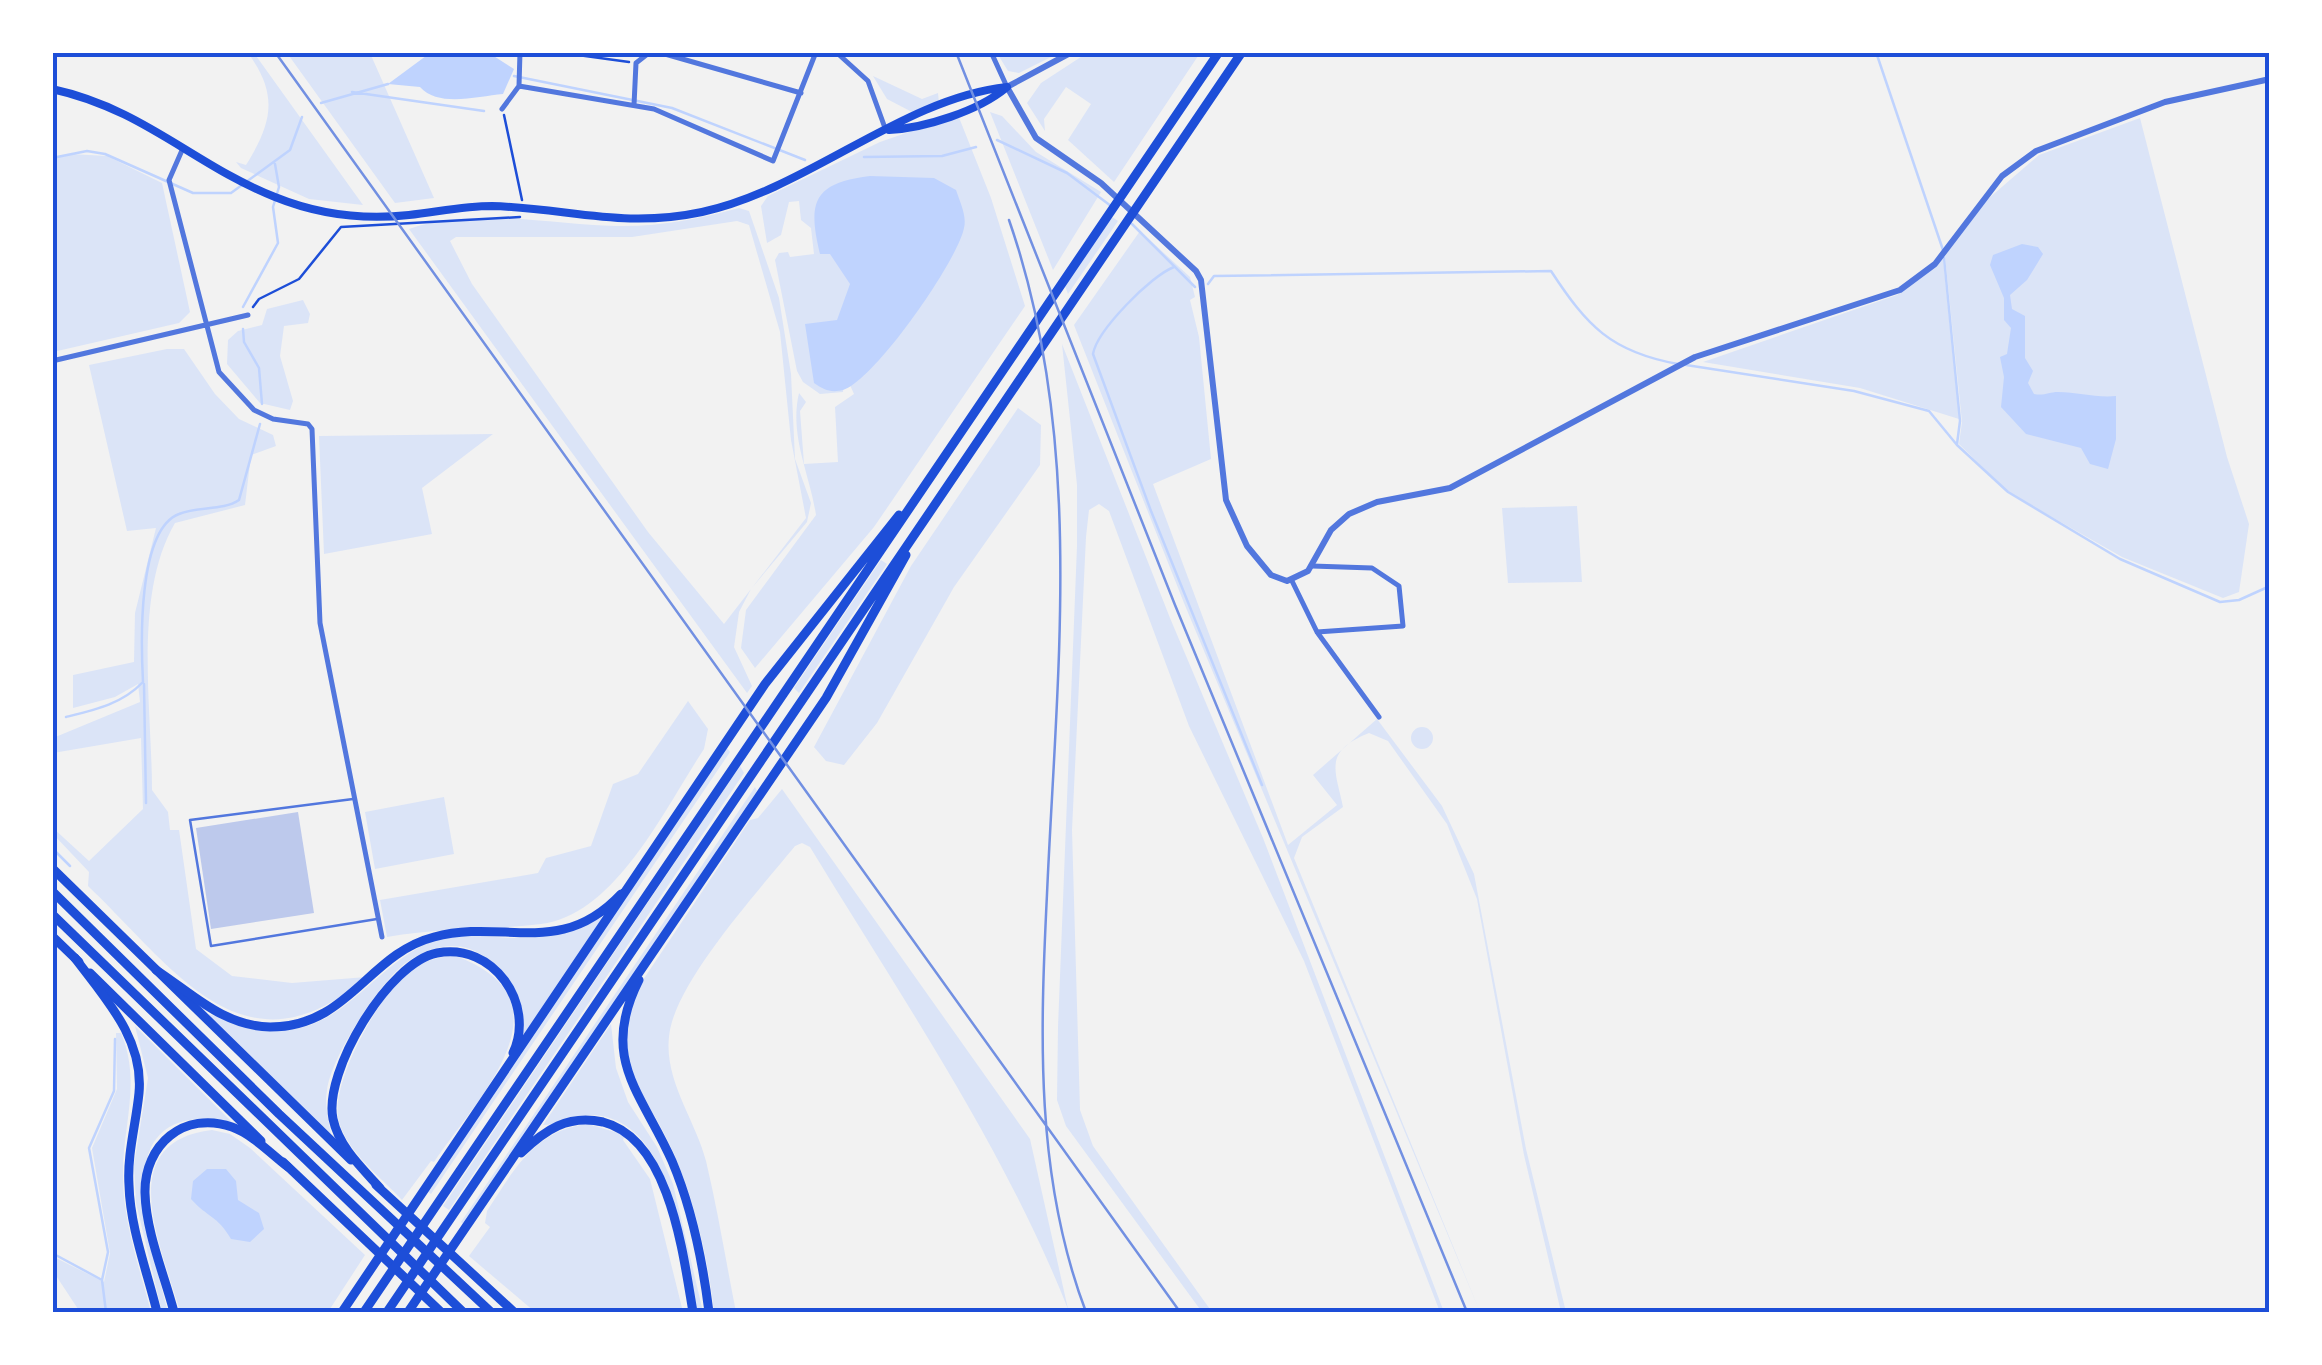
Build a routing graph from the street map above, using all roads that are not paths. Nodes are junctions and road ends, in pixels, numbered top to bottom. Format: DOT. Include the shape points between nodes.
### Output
graph roads {
  1 [pos="520,52"];
  2 [pos="650,52"];
  3 [pos="658,52"];
  4 [pos="816,52"];
  5 [pos="836,52"];
  6 [pos="991,52"];
  7 [pos="1072,52"];
  8 [pos="1218,52"];
  9 [pos="1242,52"];
  10 [pos="2270,79"];
  11 [pos="520,80"];
  12 [pos="1008,87"];
  13 [pos="52,89"];
  14 [pos="801,93"];
  15 [pos="634,103"];
  16 [pos="502,109"];
  17 [pos="888,130"];
  18 [pos="184,145"];
  19 [pos="248,315"];
  20 [pos="205,326"];
  21 [pos="52,361"];
  22 [pos="936,471"];
  23 [pos="918,530"];
  24 [pos="1312,566"];
  25 [pos="1292,581"];
  26 [pos="1317,632"];
  27 [pos="1379,717"];
  28 [pos="355,798"];
  29 [pos="52,868"];
  30 [pos="640,874"];
  31 [pos="52,891"];
  32 [pos="52,914"];
  33 [pos="379,919"];
  34 [pos="52,936"];
  35 [pos="382,937"];
  36 [pos="656,947"];
  37 [pos="74,958"];
  38 [pos="156,970"];
  39 [pos="502,1078"];
  40 [pos="508,1165"];
  41 [pos="288,1167"];
  42 [pos="380,1188"];
  43 [pos="388,1311"];
  44 [pos="157,1312"];
  45 [pos="174,1312"];
  46 [pos="342,1312"];
  47 [pos="364,1312"];
  48 [pos="408,1312"];
  49 [pos="442,1312"];
  50 [pos="463,1312"];
  51 [pos="491,1312"];
  52 [pos="514,1312"];
  53 [pos="693,1312"];
  54 [pos="710,1312"];
  1 -- 11 [label="street"];
  2 -- 15 [label="street" via="636,63"];
  3 -- 14 [label="street"];
  4 -- 14 [label="street"];
  5 -- 17 [label="street" via="868,81"];
  6 -- 12 [label="street"];
  7 -- 12 [label="street"];
  8 -- 22 [label="highway"];
  9 -- 23 [label="highway"];
  10 -- 24 [label="street" via="2166,102 2036,151 2002,176 1935,264 1886,296 1690,360 1450,488 1349,514 1331,530"];
  11 -- 15 [label="street"];
  11 -- 16 [label="street"];
  12 -- 17 [label="main road" via="959,111"];
  12 -- 25 [label="street" via="1036,138 1138,215 1202,280 1226,500 1259,562"];
  13 -- 18 [label="main road" via="132,115"];
  14 -- 15 [label="street" via="773,161"];
  17 -- 18 [label="main road" via="775,188 707,211 612,220 472,207 370,216 322,211 235,178"];
  18 -- 20 [label="street" via="170,170"];
  19 -- 20 [label="street"];
  20 -- 21 [label="street"];
  20 -- 28 [label="street" via="219,372 244,403 312,429 320,623"];
  22 -- 30 [label="highway" via="765,684"];
  22 -- 47 [label="highway"];
  23 -- 36 [label="highway" via="859,644"];
  23 -- 43 [label="highway"];
  24 -- 25 [label="street"];
  24 -- 26 [label="street" via="1372,568 1399,586 1403,626"];
  25 -- 26 [label="street"];
  26 -- 27 [label="street"];
  28 -- 33 [label="street"];
  28 -- 33 [label="lane" via="190,820 210,946"];
  29 -- 38 [label="highway"];
  30 -- 38 [label="highway" via="599,914 556,932 465,932 422,941 342,1004 287,1026 225,1017"];
  30 -- 39 [label="highway"];
  31 -- 51 [label="highway"];
  32 -- 50 [label="highway"];
  33 -- 35 [label="street"];
  34 -- 37 [label="highway"];
  36 -- 40 [label="highway"];
  36 -- 54 [label="highway" via="626,1011 623,1052 634,1093 673,1163"];
  37 -- 41 [label="highway"];
  37 -- 44 [label="highway" via="116,1012 134,1052 140,1088 129,1196"];
  38 -- 42 [label="highway"];
  39 -- 42 [label="highway" via="517,1044 519,1017 511,988 490,965 437,953 398,974 344,1059 332,1095 341,1140"];
  39 -- 46 [label="highway"];
  40 -- 48 [label="highway"];
  40 -- 53 [label="highway" via="540,1135 566,1122 604,1122 636,1139 664,1186"];
  41 -- 45 [label="highway" via="242,1132 216,1124 181,1128 162,1142 150,1160 145,1194"];
  41 -- 49 [label="highway"];
  42 -- 52 [label="highway"];
}
